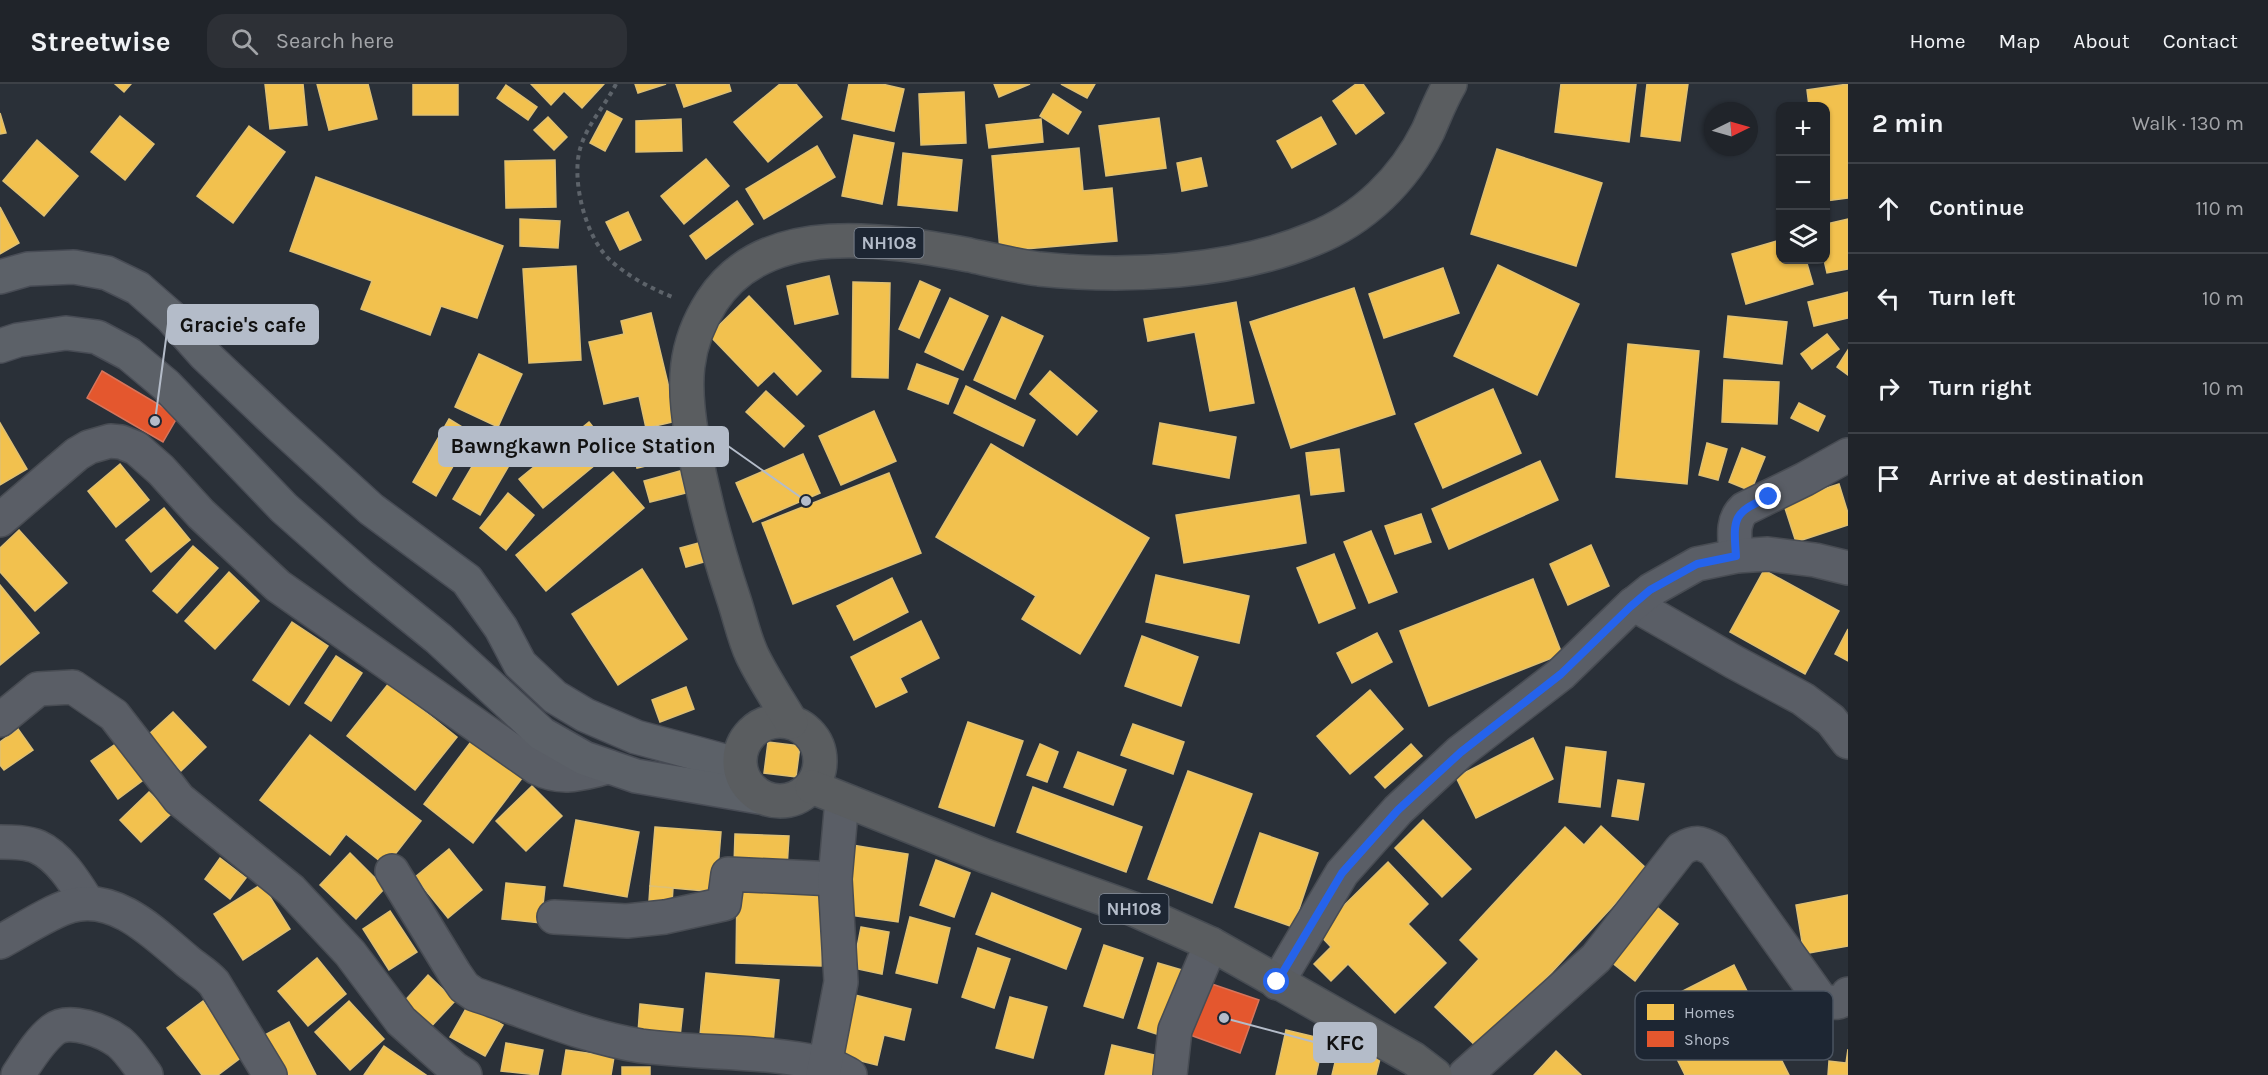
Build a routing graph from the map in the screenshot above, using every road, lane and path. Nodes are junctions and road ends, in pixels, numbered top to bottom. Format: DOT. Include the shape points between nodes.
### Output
graph roads {
  1 [pos="616,84"];
  2 [pos="1450,84"];
  3 [pos="0,277"];
  4 [pos="706,311"];
  5 [pos="0,346"];
  6 [pos="1848,455"];
  7 [pos="0,520"];
  8 [pos="1736,556"];
  9 [pos="1848,567"];
  10 [pos="1633,604"];
  11 [pos="0,720"];
  12 [pos="791,722"];
  13 [pos="1848,742"];
  14 [pos="739,765"];
  15 [pos="609,766"];
  16 [pos="812,787"];
  17 [pos="759,797"];
  18 [pos="842,800"];
  19 [pos="0,842"];
  20 [pos="392,871"];
  21 [pos="835,879"];
  22 [pos="88,903"];
  23 [pos="554,917"];
  24 [pos="0,942"];
  25 [pos="1211,944"];
  26 [pos="1277,982"];
  27 [pos="1815,991"];
  28 [pos="1848,994"];
  29 [pos="1833,1004"];
  30 [pos="1419,1070"];
  31 [pos="833,1071"];
  32 [pos="18,1075"];
  33 [pos="146,1075"];
  34 [pos="270,1075"];
  35 [pos="465,1075"];
  36 [pos="1170,1075"];
  37 [pos="1465,1075"];
  1 -- 4 [label="path" via="586,134 577,165 579,197 596,241 627,274"];
  2 -- 4 [label="highway, NH108" via="1410,161 1371,205 1313,240 1252,259 1193,268 1121,272 1038,269 885,243 805,243 745,267 721,287"];
  3 -- 14 [label="main road" via="28,269 74,267 107,273 138,288 354,494 467,580 501,628 520,664 555,697 636,737"];
  4 -- 12 [label="highway, NH108" via="688,351 687,410 697,465 711,530 751,654"];
  5 -- 15 [label="main road" via="66,333 97,337 129,354 166,385 284,508 439,639 542,734 584,758"];
  6 -- 8 [label="street" via="1739,513 1735,524"];
  7 -- 15 [label="street" via="77,454 99,443 122,442 136,448 161,470 201,514 278,586 537,768 563,777"];
  8 -- 9 [label="street" via="1768,554"];
  8 -- 10 [label="street" via="1697,564 1672,576"];
  10 -- 13 [label="street" via="1803,699 1831,720"];
  10 -- 26 [label="street" via="1561,674 1461,752 1398,810 1342,873"];
  11 -- 35 [label="street" via="38,689 73,687 114,715 179,799 291,890 350,953 401,1021"];
  12 -- 14 [label="highway" via="772,721 754,730 742,745"];
  12 -- 16 [label="highway, NH108" via="808,732 819,749 820,768"];
  14 -- 17 [label="highway" via="745,783"];
  15 -- 17 [label="main road" via="636,776"];
  16 -- 17 [label="highway" via="797,799 778,803"];
  16 -- 18 [label="highway, NH108"];
  18 -- 21 [label="street"];
  18 -- 25 [label="highway, NH108" via="1133,909"];
  19 -- 22 [label="street" via="38,847 67,870"];
  20 -- 31 [label="street" via="464,987 474,994 576,1029 639,1045 742,1053"];
  21 -- 23 [label="street" via="728,874 724,904 627,921"];
  21 -- 31 [label="street" via="841,982"];
  22 -- 24 [label="street" via="69,906"];
  22 -- 34 [label="street" via="108,905 127,916 160,936 204,972"];
  25 -- 26 [label="highway, NH108"];
  25 -- 36 [label="street" via="1175,1030"];
  26 -- 30 [label="highway, NH108"];
  27 -- 37 [label="street" via="1714,850 1702,843 1692,843 1681,849 1596,957"];
  28 -- 29 [label="street"];
  32 -- 33 [label="street" via="54,1029 67,1025 100,1032 119,1043"];
}
